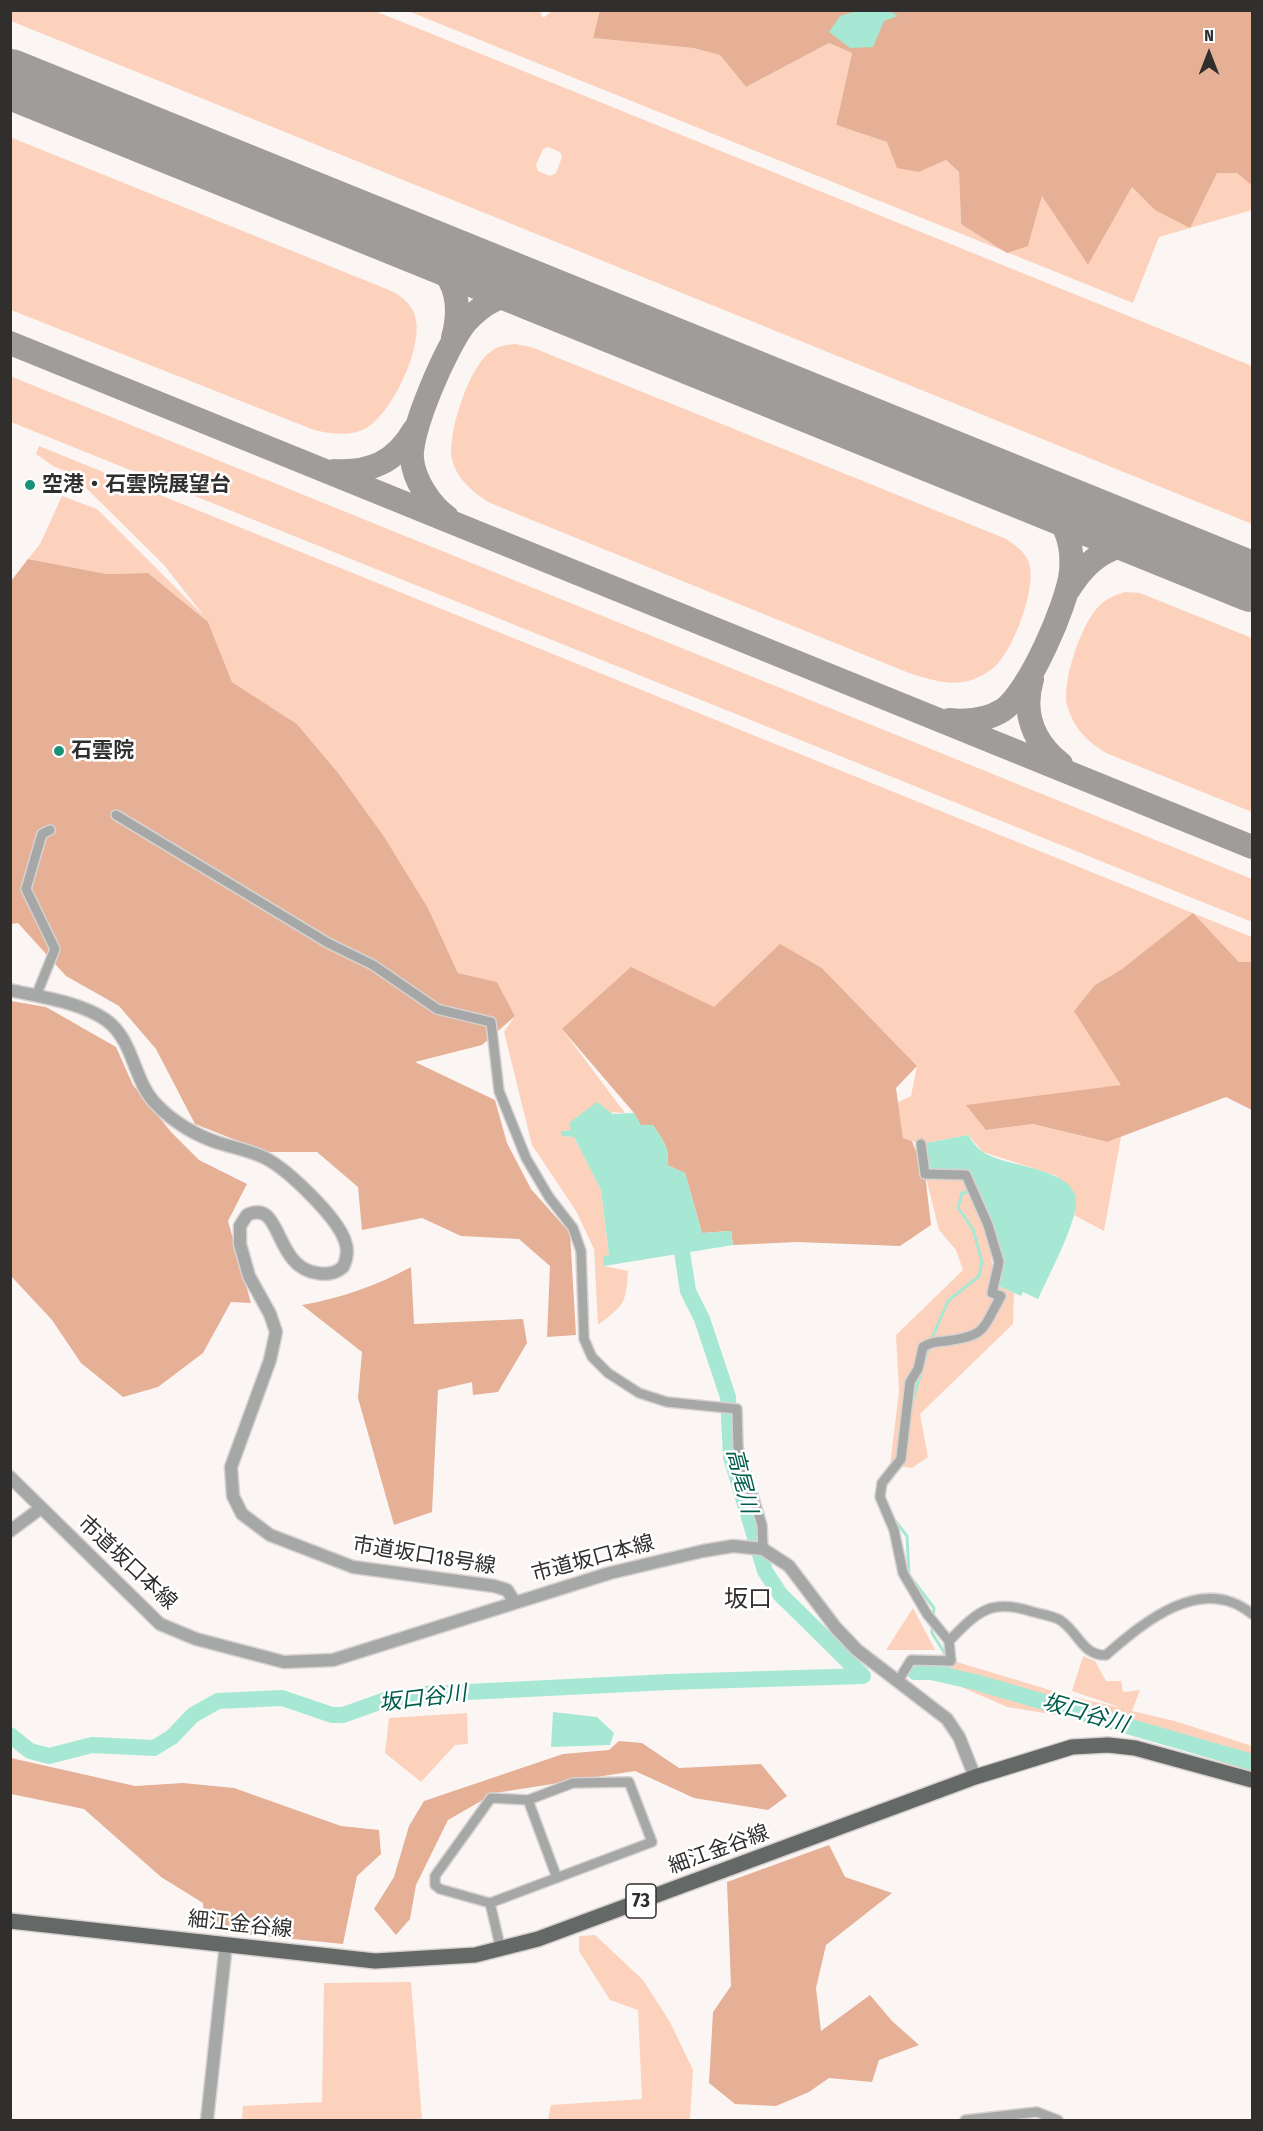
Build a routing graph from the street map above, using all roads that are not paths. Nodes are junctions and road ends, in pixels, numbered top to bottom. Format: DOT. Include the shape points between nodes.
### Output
graph roads {
  1 [pos="116,814"];
  2 [pos="50,830"];
  3 [pos="10,990"];
  4 [pos="36,996"];
  5 [pos="921,1144"];
  6 [pos="10,1477"];
  7 [pos="41,1508"];
  8 [pos="10,1530"];
  9 [pos="763,1549"];
  10 [pos="514,1601"];
  11 [pos="1252,1614"];
  12 [pos="949,1641"];
  13 [pos="898,1681"];
  14 [pos="975,1777"];
  15 [pos="1252,1780"];
  16 [pos="528,1800"];
  17 [pos="557,1878"];
  18 [pos="490,1903"];
  19 [pos="10,1921"];
  20 [pos="226,1944"];
  21 [pos="501,1950"];
  22 [pos="207,2121"];
  23 [pos="965,2121"];
  24 [pos="1058,2121"];
  1 -- 9 [label="street" via="328,943 373,966 437,1009 491,1022 498,1091 526,1158 573,1228 581,1251 584,1340 592,1357 639,1394 668,1402 737,1409 738,1447 762,1524"];
  2 -- 4 [label="street" via="42,834 26,889 55,949"];
  3 -- 4 [label="street, 市道坂口18号線"];
  4 -- 10 [label="street, 市道坂口18号線" via="86,1010 107,1021 126,1044 143,1086 157,1105 190,1130 256,1154 279,1167 329,1216 345,1241 343,1267 331,1274 310,1272 289,1257 276,1227 265,1214 247,1215 240,1226 240,1245 249,1276 276,1332 270,1360 231,1467 233,1496 242,1514 270,1535 352,1568 494,1586 507,1590"];
  5 -- 12 [label="street" via="925,1173 966,1175 999,1262 992,1293 1000,1296 983,1328 973,1338 923,1347 908,1390 901,1459 882,1484 880,1497 894,1530 903,1573"];
  6 -- 7 [label="street, 市道坂口本線"];
  7 -- 8 [label="street"];
  7 -- 10 [label="street, 市道坂口本線" via="160,1624 196,1640 284,1662 333,1660"];
  9 -- 10 [label="street, 市道坂口本線" via="733,1546 610,1572"];
  9 -- 13 [label="street, 市道坂口本線" via="789,1566 857,1650"];
  11 -- 12 [label="street" via="1223,1600 1179,1602 1106,1655 1097,1655 1060,1620 1005,1605 980,1611"];
  12 -- 13 [label="street" via="951,1661 911,1660"];
  13 -- 14 [label="street, 市道坂口本線" via="947,1719"];
  14 -- 15 [label="main road, 細江金谷線 / 73" via="1072,1747 1107,1745 1135,1748"];
  14 -- 21 [label="main road, 細江金谷線 / 73"];
  16 -- 17 [label="street"];
  16 -- 17 [label="street" via="573,1783 629,1782 652,1842"];
  16 -- 18 [label="street" via="491,1798 435,1876 435,1885 440,1889"];
  17 -- 18 [label="street"];
  18 -- 21 [label="street"];
  19 -- 20 [label="main road, 細江金谷線 / 73"];
  20 -- 21 [label="main road, 細江金谷線 / 73" via="375,1961"];
  20 -- 22 [label="street"];
  23 -- 24 [label="street" via="1037,2112"];
}
